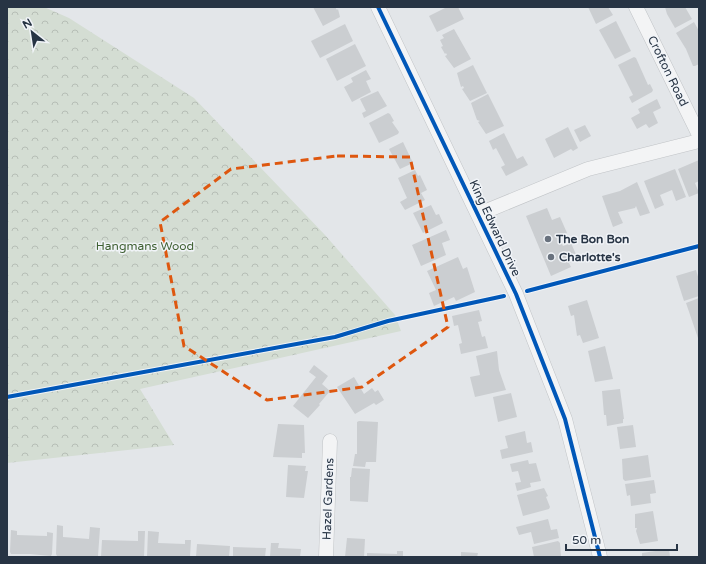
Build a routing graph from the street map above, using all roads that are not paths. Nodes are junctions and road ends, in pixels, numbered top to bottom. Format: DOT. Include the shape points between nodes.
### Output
graph roads {
  1 [pos="378,7"];
  2 [pos="636,7"];
  3 [pos="699,135"];
  4 [pos="699,141"];
  5 [pos="478,214"];
  6 [pos="330,441"];
  7 [pos="326,557"];
  8 [pos="600,557"];
  1 -- 5 [label="street, King Edward Drive"];
  2 -- 3 [label="street, Crofton Road"];
  4 -- 5 [label="street" via="588,169"];
  5 -- 8 [label="street, King Edward Drive" via="516,294 565,420"];
  6 -- 7 [label="street, Hazel Gardens"];
}
